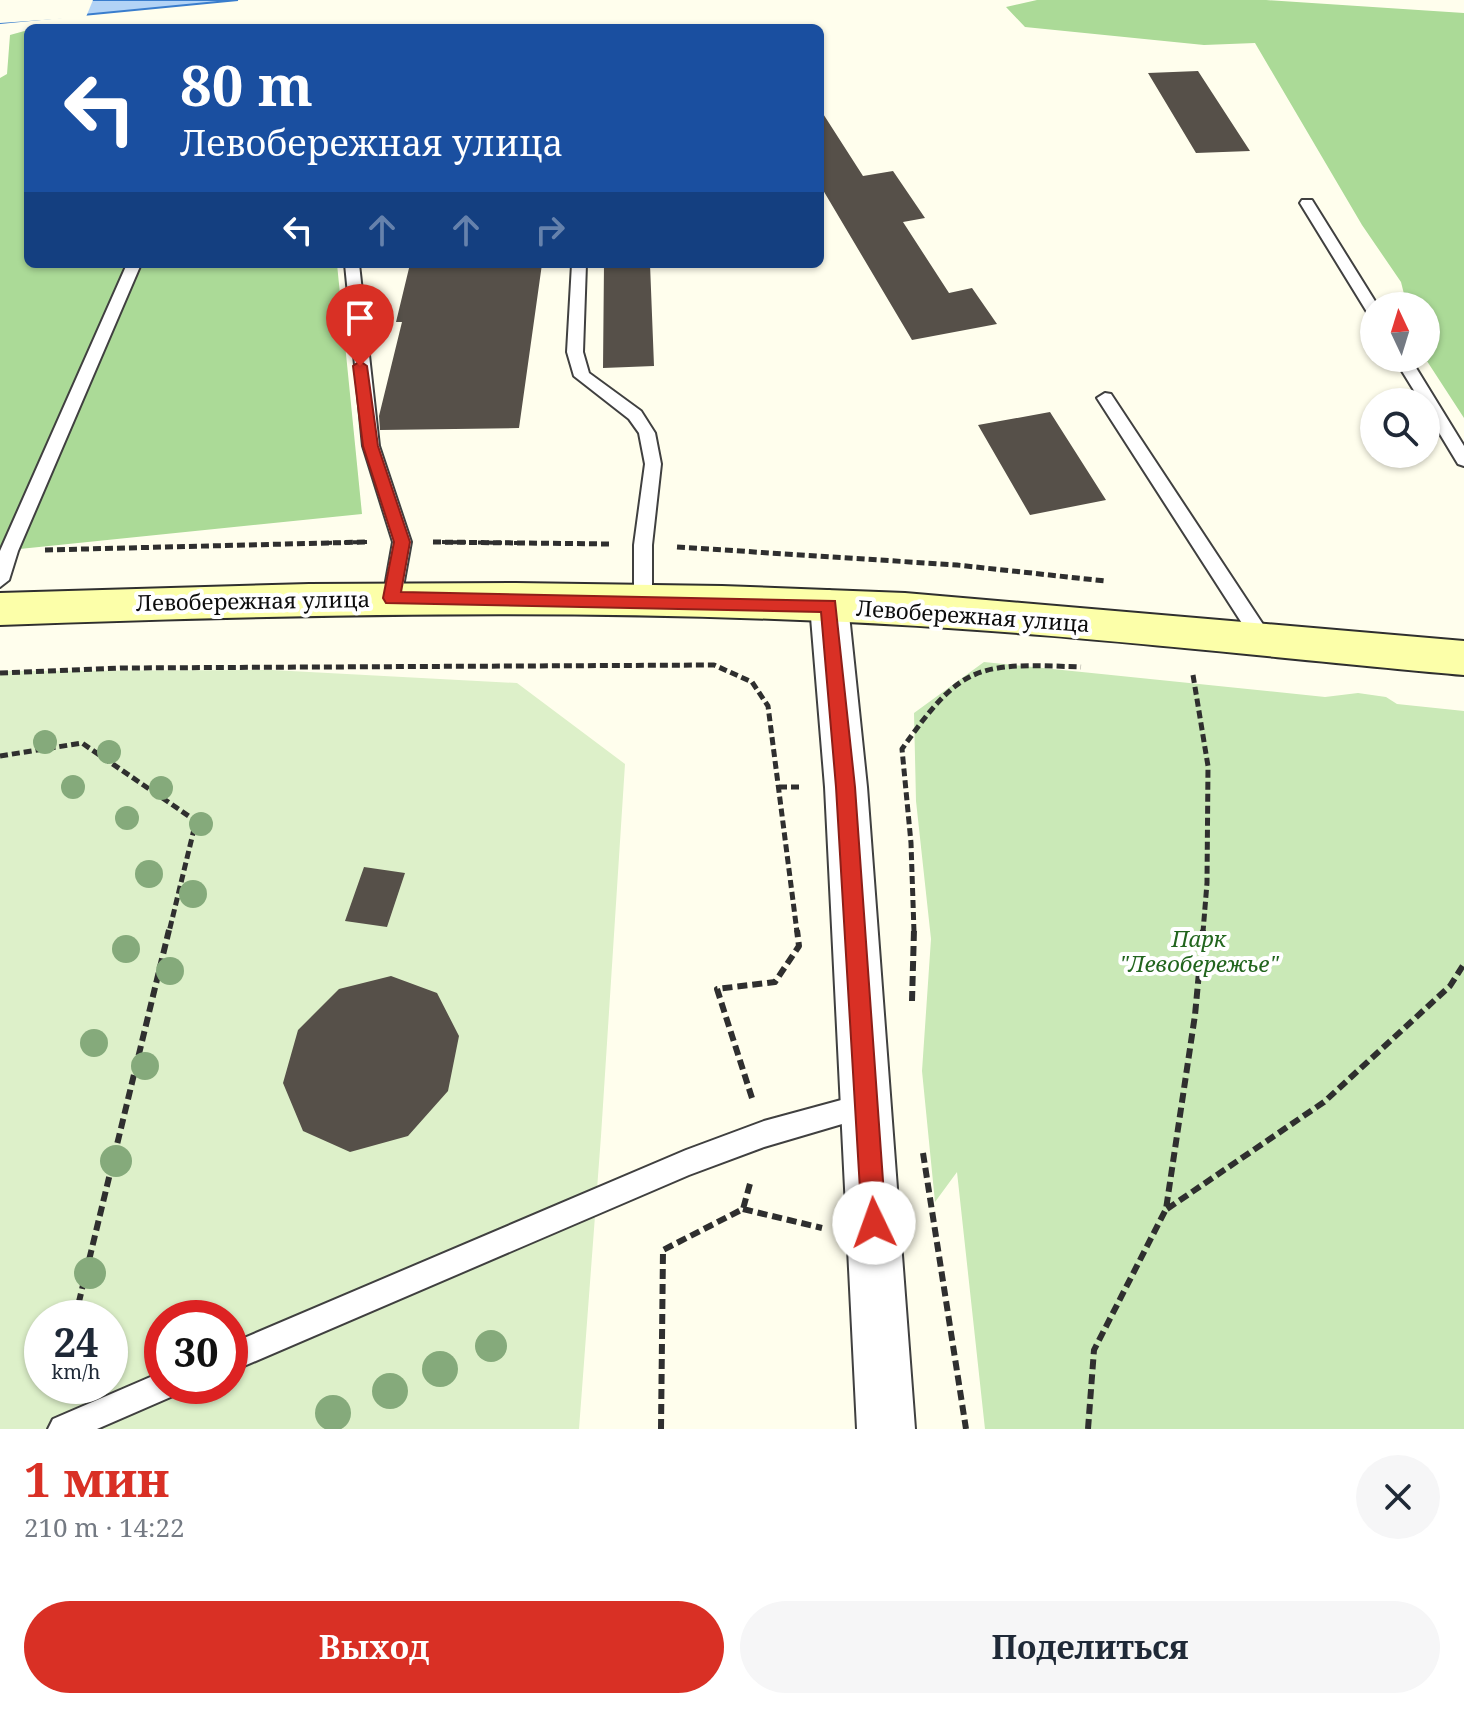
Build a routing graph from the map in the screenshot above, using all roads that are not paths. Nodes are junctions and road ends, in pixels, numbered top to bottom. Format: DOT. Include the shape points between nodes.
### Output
graph roads {
  1 [pos="1307,203"];
  2 [pos="132,268"];
  3 [pos="352,268"];
  4 [pos="579,268"];
  5 [pos="1362,292"];
  6 [pos="1411,372"];
  7 [pos="1105,398"];
  8 [pos="1464,460"];
  9 [pos="0,580"];
  10 [pos="392,598"];
  11 [pos="643,600"];
  12 [pos="829,605"];
  13 [pos="0,609"];
  14 [pos="1263,640"];
  15 [pos="1464,658"];
  16 [pos="867,1105"];
  17 [pos="248,1350"];
  18 [pos="144,1394"];
  19 [pos="63,1429"];
  20 [pos="886,1429"];
  1 -- 5 [label="lane"];
  2 -- 9 [label="lane"];
  3 -- 10 [label="lane" via="371,446 402,542"];
  4 -- 11 [label="lane" via="575,352 582,376 635,415 647,433 653,464 643,545"];
  6 -- 8 [label="lane"];
  7 -- 14 [label="lane"];
  10 -- 11 [label="main road, Левобережная улица"];
  10 -- 13 [label="main road, Левобережная улица"];
  11 -- 12 [label="main road, Левобережная улица"];
  12 -- 14 [label="main road, Левобережная улица"];
  12 -- 16 [label="street"];
  14 -- 15 [label="main road, Левобережная улица"];
  16 -- 17 [label="lane" via="686,1163"];
  16 -- 20 [label="street"];
  18 -- 19 [label="lane"];
}
